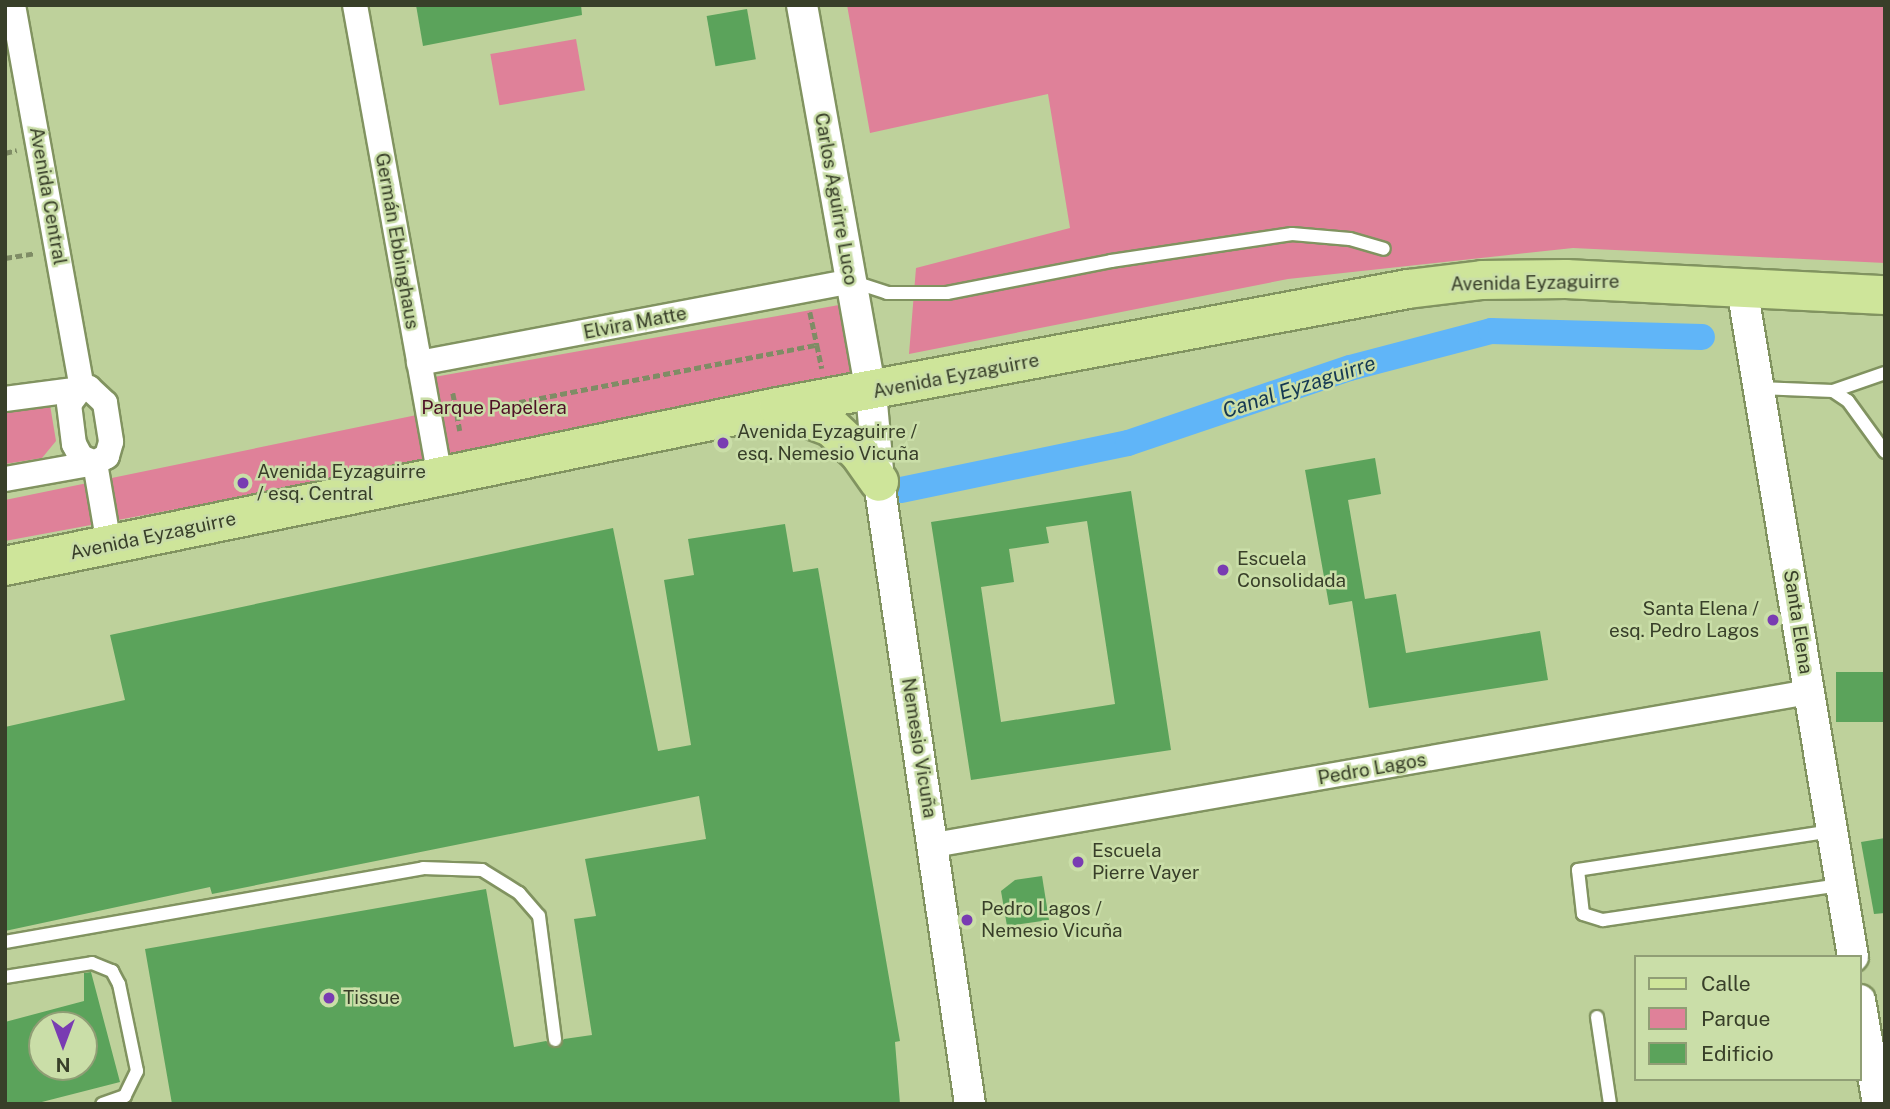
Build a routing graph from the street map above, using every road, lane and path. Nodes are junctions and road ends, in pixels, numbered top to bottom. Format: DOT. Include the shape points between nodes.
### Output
graph roads {
  1 [pos="13,5"];
  2 [pos="355,5"];
  3 [pos="802,5"];
  4 [pos="1384,249"];
  5 [pos="37,253"];
  6 [pos="5,258"];
  7 [pos="851,281"];
  8 [pos="1742,288"];
  9 [pos="1885,295"];
  10 [pos="419,363"];
  11 [pos="1885,373"];
  12 [pos="82,387"];
  13 [pos="1759,388"];
  14 [pos="452,390"];
  15 [pos="1833,391"];
  16 [pos="871,392"];
  17 [pos="5,399"];
  18 [pos="828,399"];
  19 [pos="778,407"];
  20 [pos="457,414"];
  21 [pos="460,431"];
  22 [pos="1885,452"];
  23 [pos="95,463"];
  24 [pos="440,477"];
  25 [pos="5,479"];
  26 [pos="879,482"];
  27 [pos="109,545"];
  28 [pos="16,561"];
  29 [pos="1809,692"];
  30 [pos="1832,831"];
  31 [pos="934,845"];
  32 [pos="1841,885"];
  33 [pos="5,942"];
  34 [pos="1853,955"];
  35 [pos="5,977"];
  36 [pos="1862,1007"];
  37 [pos="1597,1017"];
  38 [pos="555,1040"];
  39 [pos="1878,1060"];
  40 [pos="102,1104"];
  41 [pos="970,1104"];
  42 [pos="1610,1104"];
  43 [pos="1878,1104"];
  1 -- 12 [label="street, Avenida Central"];
  2 -- 10 [label="street, Germán Ebbinghaus"];
  3 -- 7 [label="street, Carlos Aguirre Luco"];
  4 -- 7 [label="lane" via="1350,239 1292,234 1111,261 947,293 887,293"];
  5 -- 6 [label="path"];
  7 -- 10 [label="street, Elvira Matte"];
  7 -- 16 [label="street, Carlos Aguirre Luco"];
  8 -- 9 [label="main road, Avenida Eyzaguirre"];
  8 -- 13 [label="street, Santa Elena"];
  8 -- 16 [label="main road, Avenida Eyzaguirre" via="1566,279 1445,284"];
  10 -- 24 [label="street, Germán Ebbinghaus"];
  11 -- 15 [label="lane"];
  12 -- 17 [label="street"];
  12 -- 23 [label="street" via="69,404 74,444 81,457"];
  12 -- 23 [label="street" via="101,396 111,435 107,456"];
  13 -- 15 [label="lane"];
  13 -- 29 [label="street, Santa Elena"];
  14 -- 20 [label="path"];
  15 -- 22 [label="lane" via="1848,401"];
  16 -- 18 [label="main road, Avenida Eyzaguirre"];
  16 -- 26 [label="street, Nemesio Vicuña"];
  18 -- 19 [label="main road, Avenida Eyzaguirre"];
  18 -- 20 [label="path" via="817,345"];
  19 -- 24 [label="main road, Avenida Eyzaguirre"];
  19 -- 26 [label="main road" via="831,427"];
  20 -- 21 [label="path"];
  23 -- 25 [label="street"];
  23 -- 27 [label="street"];
  24 -- 27 [label="main road, Avenida Eyzaguirre"];
  26 -- 31 [label="street, Nemesio Vicuña"];
  27 -- 28 [label="main road, Avenida Eyzaguirre"];
  29 -- 30 [label="street, Santa Elena"];
  29 -- 31 [label="street, Pedro Lagos"];
  30 -- 32 [label="street, Santa Elena"];
  30 -- 32 [label="lane" via="1578,870 1579,890 1583,914 1603,920"];
  31 -- 41 [label="street, Nemesio Vicuña"];
  32 -- 34 [label="street, Santa Elena"];
  33 -- 38 [label="lane" via="423,868 482,870 519,893 539,916"];
  35 -- 40 [label="lane" via="92,963 112,971 119,984 137,1071 125,1096"];
  36 -- 39 [label="street"];
  37 -- 42 [label="lane"];
  39 -- 43 [label="street"];
}
